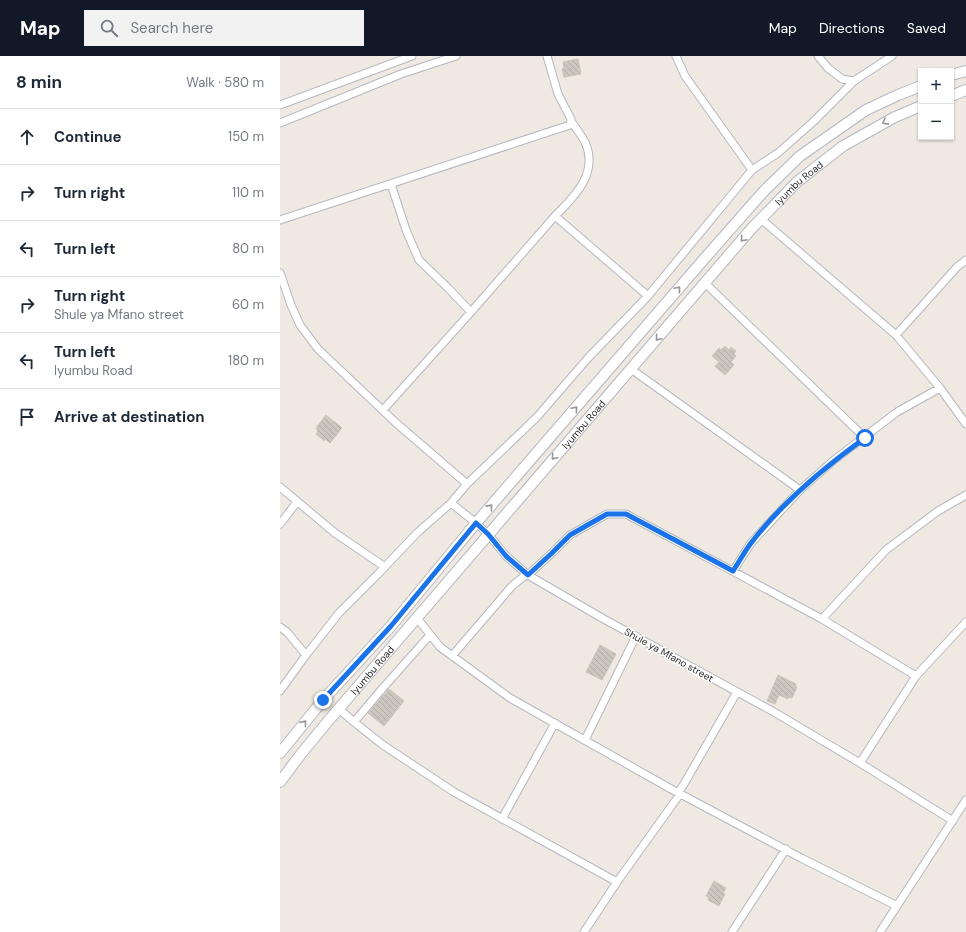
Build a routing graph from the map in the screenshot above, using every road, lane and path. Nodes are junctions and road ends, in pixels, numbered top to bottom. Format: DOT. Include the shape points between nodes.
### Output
graph roads {
  1 [pos="412,56"];
  2 [pos="456,56"];
  3 [pos="547,56"];
  4 [pos="676,56"];
  5 [pos="818,56"];
  6 [pos="892,56"];
  7 [pos="966,71"];
  8 [pos="954,74"];
  9 [pos="854,81"];
  10 [pos="918,87"];
  11 [pos="966,90"];
  12 [pos="954,95"];
  13 [pos="280,105"];
  14 [pos="918,107"];
  15 [pos="571,121"];
  16 [pos="280,123"];
  17 [pos="752,170"];
  18 [pos="392,184"];
  19 [pos="555,216"];
  20 [pos="761,219"];
  21 [pos="280,220"];
  22 [pos="966,260"];
  23 [pos="280,273"];
  24 [pos="705,283"];
  25 [pos="648,296"];
  26 [pos="471,312"];
  27 [pos="896,335"];
  28 [pos="631,369"];
  29 [pos="940,388"];
  30 [pos="383,410"];
  31 [pos="966,424"];
  32 [pos="865,438"];
  33 [pos="467,484"];
  34 [pos="280,487"];
  35 [pos="800,490"];
  36 [pos="966,495"];
  37 [pos="297,502"];
  38 [pos="451,503"];
  39 [pos="476,523"];
  40 [pos="280,524"];
  41 [pos="488,534"];
  42 [pos="385,567"];
  43 [pos="733,571"];
  44 [pos="528,575"];
  45 [pos="416,618"];
  46 [pos="822,619"];
  47 [pos="966,622"];
  48 [pos="280,627"];
  49 [pos="430,635"];
  50 [pos="636,636"];
  51 [pos="306,655"];
  52 [pos="452,656"];
  53 [pos="916,676"];
  54 [pos="280,691"];
  55 [pos="737,692"];
  56 [pos="339,709"];
  57 [pos="354,722"];
  58 [pos="555,723"];
  59 [pos="585,740"];
  60 [pos="280,753"];
  61 [pos="860,762"];
  62 [pos="280,782"];
  63 [pos="679,793"];
  64 [pos="966,800"];
  65 [pos="502,818"];
  66 [pos="953,821"];
  67 [pos="786,849"];
  68 [pos="617,882"];
  69 [pos="897,906"];
  70 [pos="584,932"];
  71 [pos="732,932"];
  72 [pos="880,932"];
  1 -- 13 [label="street"];
  2 -- 16 [label="street" via="402,74"];
  3 -- 15 [label="street" via="558,94"];
  4 -- 17 [label="street" via="684,76"];
  5 -- 9 [label="street" via="842,79"];
  6 -- 9 [label="street"];
  7 -- 8 [label="main road"];
  9 -- 17 [label="street" via="778,153"];
  39 -- 10 [label="main road, Iyumbu Road, one-way" via="764,191 800,156 866,110"];
  11 -- 12 [label="main road"];
  14 -- 20 [label="main road, Iyumbu Road, one-way" via="843,146 797,182"];
  15 -- 18 [label="street" via="569,125"];
  15 -- 19 [label="street" via="584,141 590,160 576,195"];
  17 -- 25 [label="street"];
  18 -- 21 [label="street"];
  18 -- 26 [label="street" via="406,230 419,260"];
  19 -- 25 [label="street"];
  19 -- 26 [label="street"];
  20 -- 24 [label="main road, Iyumbu Road, one-way"];
  20 -- 27 [label="street"];
  22 -- 27 [label="street"];
  23 -- 30 [label="street" via="300,325 318,349"];
  24 -- 28 [label="main road, Iyumbu Road, one-way"];
  24 -- 32 [label="street"];
  25 -- 33 [label="street" via="537,416"];
  26 -- 30 [label="street"];
  27 -- 29 [label="street"];
  28 -- 35 [label="street"];
  28 -- 41 [label="main road, Iyumbu Road, one-way"];
  29 -- 31 [label="street"];
  29 -- 32 [label="street" via="897,412"];
  30 -- 33 [label="street"];
  32 -- 35 [label="street" via="834,460"];
  33 -- 38 [label="street"];
  34 -- 37 [label="street"];
  35 -- 43 [label="street" via="751,543"];
  36 -- 46 [label="street" via="938,511 886,550"];
  37 -- 40 [label="street"];
  37 -- 42 [label="street" via="335,533"];
  38 -- 39 [label="street, Shule ya Mfano street"];
  38 -- 42 [label="street" via="417,533"];
  39 -- 41 [label="street, Shule ya Mfano street"];
  60 -- 39 [label="main road, Iyumbu Road, one-way" via="323,700 391,626"];
  41 -- 44 [label="street, Shule ya Mfano street" via="506,556"];
  41 -- 45 [label="main road, Iyumbu Road"];
  42 -- 51 [label="street" via="340,613"];
  43 -- 44 [label="street" via="626,514 607,514 570,535"];
  43 -- 46 [label="street"];
  44 -- 50 [label="street, Shule ya Mfano street"];
  44 -- 52 [label="street" via="512,586"];
  45 -- 49 [label="street"];
  45 -- 56 [label="main road, Iyumbu Road"];
  46 -- 53 [label="street"];
  47 -- 53 [label="street"];
  48 -- 51 [label="street"];
  49 -- 52 [label="street"];
  49 -- 57 [label="street"];
  50 -- 55 [label="street, Shule ya Mfano street"];
  50 -- 59 [label="street"];
  51 -- 54 [label="street"];
  52 -- 58 [label="street" via="510,698"];
  53 -- 61 [label="street"];
  55 -- 61 [label="street, Shule ya Mfano street"];
  55 -- 63 [label="street"];
  56 -- 57 [label="street"];
  56 -- 62 [label="main road, Iyumbu Road"];
  57 -- 65 [label="street" via="383,745"];
  58 -- 59 [label="street"];
  58 -- 65 [label="street"];
  59 -- 63 [label="street"];
  61 -- 66 [label="street, Shule ya Mfano street"];
  63 -- 67 [label="street"];
  63 -- 68 [label="street"];
  64 -- 66 [label="street"];
  65 -- 68 [label="street"];
  66 -- 69 [label="street"];
  67 -- 69 [label="street"];
  67 -- 71 [label="street"];
  68 -- 70 [label="street"];
  69 -- 72 [label="street"];
}
